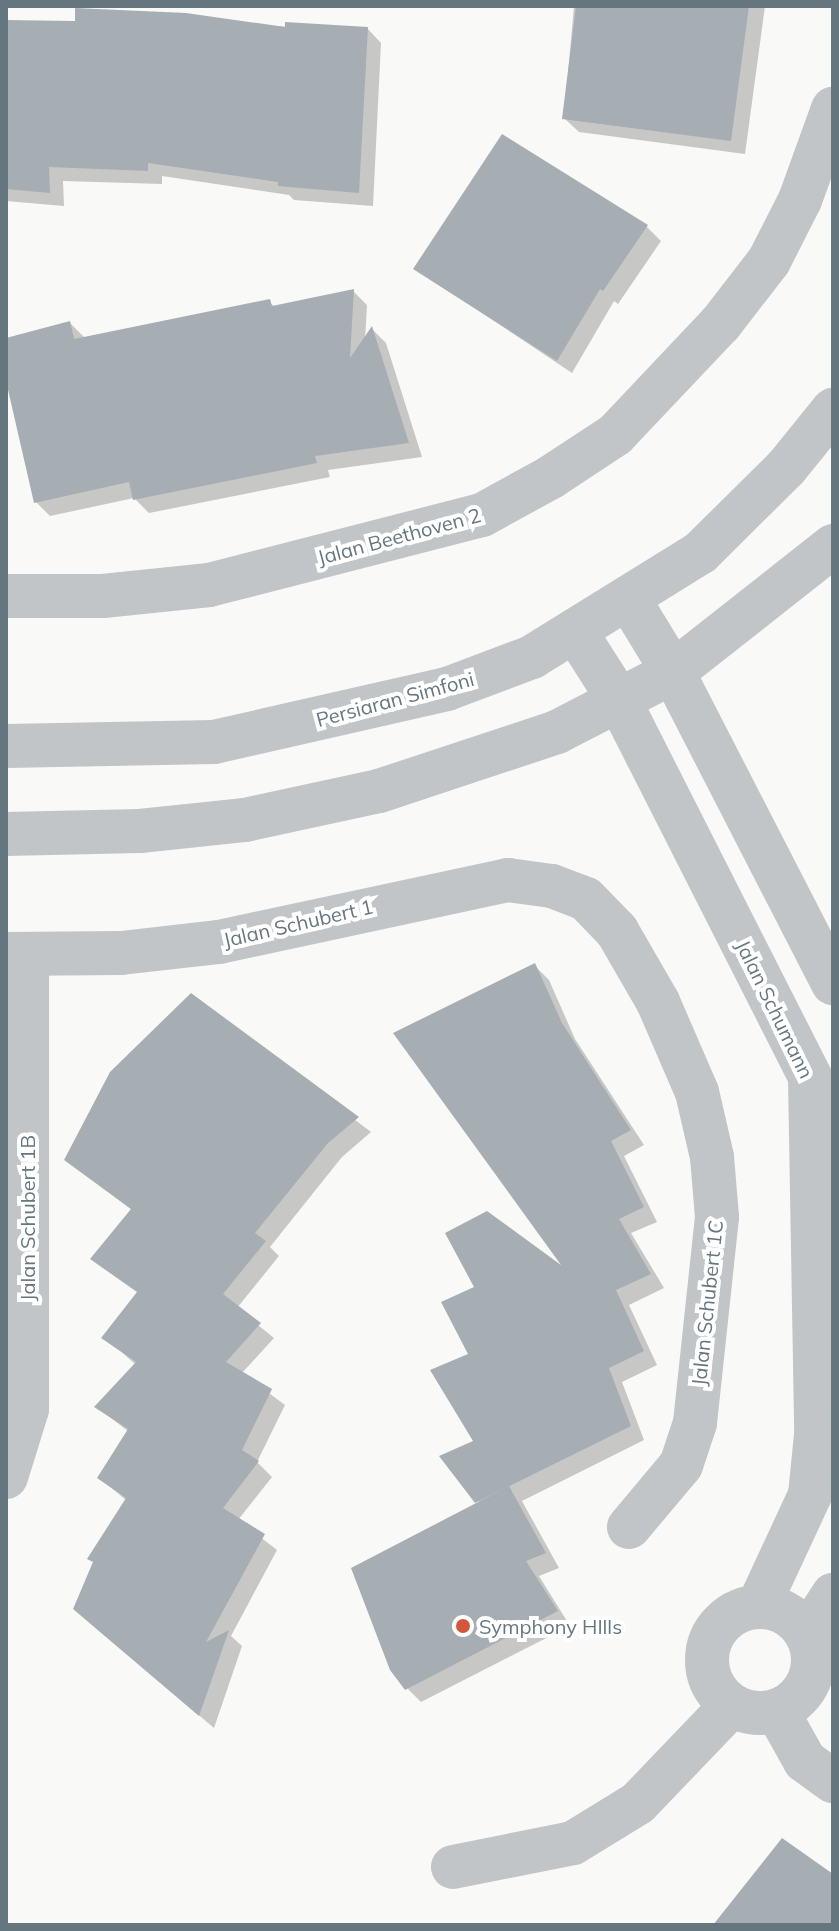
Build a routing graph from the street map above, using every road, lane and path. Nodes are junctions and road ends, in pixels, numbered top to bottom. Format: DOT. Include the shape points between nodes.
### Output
graph roads {
  1 [pos="833,109"];
  2 [pos="833,410"];
  3 [pos="833,546"];
  4 [pos="6,596"];
  5 [pos="628,598"];
  6 [pos="575,631"];
  7 [pos="673,672"];
  8 [pos="619,700"];
  9 [pos="6,746"];
  10 [pos="6,834"];
  11 [pos="586,899"];
  12 [pos="17,954"];
  13 [pos="833,983"];
  14 [pos="6,1477"];
  15 [pos="629,1527"];
  16 [pos="833,1595"];
  17 [pos="758,1607"];
  18 [pos="818,1652"];
  19 [pos="731,1706"];
  20 [pos="777,1711"];
  21 [pos="833,1781"];
  22 [pos="453,1867"];
  1 -- 4 [label="street, Jalan Beethoven 2" via="800,200 769,261 721,323 615,435 551,477 482,515 209,585 103,596"];
  2 -- 5 [label="street, Persiaran Simfoni" via="786,468 700,553"];
  3 -- 7 [label="street"];
  5 -- 6 [label="street, Persiaran Simfoni"];
  5 -- 7 [label="street"];
  6 -- 8 [label="street, Jalan Schumann"];
  6 -- 9 [label="street, Persiaran Simfoni" via="532,657 447,689 299,725 214,742"];
  7 -- 8 [label="street"];
  7 -- 13 [label="street"];
  8 -- 10 [label="street" via="557,732 379,791 230,821 140,831"];
  8 -- 17 [label="street, Jalan Schumann" via="810,1077 816,1435 810,1495"];
  11 -- 12 [label="street, Jalan Schubert 1" via="552,886 508,880 219,942 121,953"];
  11 -- 15 [label="street, Jalan Schubert 1C" via="624,943 658,1002 697,1092 712,1157 717,1217 695,1423 681,1465"];
  12 -- 14 [label="street, Jalan Schubert 1B" via="27,1409"];
  16 -- 18 [label="street"];
  17 -- 18 [label="street" via="788,1615"];
  17 -- 19 [label="street" via="734,1613 710,1640 709,1677"];
  18 -- 20 [label="street" via="802,1693"];
  19 -- 20 [label="street" via="746,1712"];
  19 -- 22 [label="street" via="638,1803 573,1843"];
  20 -- 21 [label="street" via="805,1761"];
}
